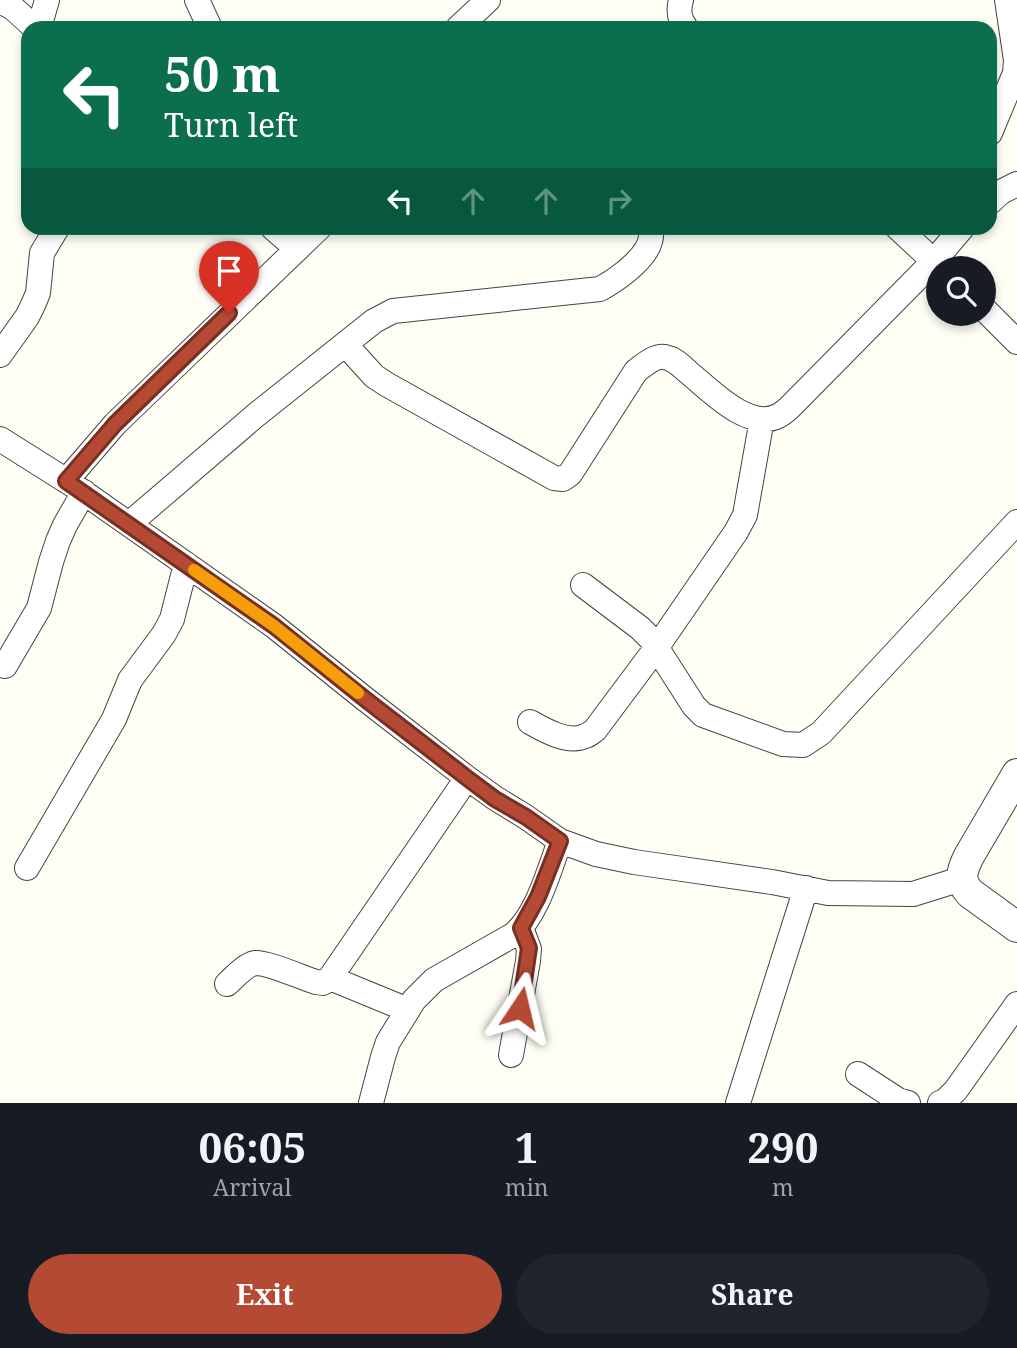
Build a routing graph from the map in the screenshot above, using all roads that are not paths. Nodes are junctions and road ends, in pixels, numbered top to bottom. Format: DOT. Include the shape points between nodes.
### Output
graph roads {
  1 [pos="47,0"];
  2 [pos="197,0"];
  3 [pos="488,0"];
  4 [pos="1007,0"];
  5 [pos="0,1"];
  6 [pos="29,21"];
  7 [pos="40,21"];
  8 [pos="207,21"];
  9 [pos="466,21"];
  10 [pos="997,117"];
  11 [pos="1017,184"];
  12 [pos="997,196"];
  13 [pos="52,235"];
  14 [pos="281,235"];
  15 [pos="311,235"];
  16 [pos="651,235"];
  17 [pos="906,235"];
  18 [pos="955,235"];
  19 [pos="297,248"];
  20 [pos="928,256"];
  21 [pos="942,256"];
  22 [pos="926,275"];
  23 [pos="996,322"];
  24 [pos="1017,342"];
  25 [pos="345,344"];
  26 [pos="0,355"];
  27 [pos="762,419"];
  28 [pos="0,439"];
  29 [pos="75,486"];
  30 [pos="1017,523"];
  31 [pos="129,524"];
  32 [pos="186,564"];
  33 [pos="583,585"];
  34 [pos="657,647"];
  35 [pos="5,666"];
  36 [pos="530,722"];
  37 [pos="1017,775"];
  38 [pos="467,778"];
  39 [pos="560,841"];
  40 [pos="27,868"];
  41 [pos="961,879"];
  42 [pos="806,888"];
  43 [pos="1017,927"];
  44 [pos="521,928"];
  45 [pos="330,978"];
  46 [pos="227,984"];
  47 [pos="1017,1004"];
  48 [pos="408,1010"];
  49 [pos="511,1055"];
  50 [pos="858,1074"];
  51 [pos="371,1103"];
  52 [pos="738,1103"];
  53 [pos="908,1103"];
  54 [pos="940,1103"];
  1 -- 7 [label="street"];
  2 -- 8 [label="street"];
  3 -- 9 [label="street"];
  4 -- 10 [label="street" via="1016,73"];
  5 -- 6 [label="street"];
  11 -- 12 [label="street"];
  13 -- 26 [label="street" via="42,253 33,305"];
  14 -- 19 [label="street"];
  15 -- 19 [label="street"];
  16 -- 25 [label="street" via="640,258 600,289 393,311"];
  17 -- 20 [label="street"];
  18 -- 21 [label="street"];
  19 -- 29 [label="street" via="115,424"];
  22 -- 27 [label="street" via="791,407 776,417"];
  23 -- 24 [label="street"];
  25 -- 27 [label="street" via="386,384 554,478 570,474 636,371 663,356 675,360 746,416"];
  25 -- 31 [label="street"];
  27 -- 34 [label="street" via="745,515"];
  28 -- 29 [label="street"];
  29 -- 31 [label="street"];
  29 -- 35 [label="street" via="39,608"];
  30 -- 34 [label="street" via="821,733 803,745 783,744 703,715"];
  31 -- 32 [label="street"];
  32 -- 38 [label="street" via="274,626"];
  32 -- 40 [label="street" via="172,619 130,680 114,719"];
  33 -- 34 [label="street" via="640,628"];
  34 -- 36 [label="street" via="586,736 557,736"];
  37 -- 41 [label="street"];
  38 -- 39 [label="street"];
  38 -- 45 [label="street"];
  39 -- 42 [label="street" via="621,859"];
  39 -- 44 [label="street"];
  41 -- 42 [label="street" via="914,894 828,893"];
  41 -- 43 [label="street" via="970,893"];
  42 -- 52 [label="street"];
  44 -- 48 [label="street" via="434,980"];
  44 -- 49 [label="street" via="529,948 528,961"];
  45 -- 46 [label="street" via="316,982 256,963"];
  45 -- 48 [label="street"];
  47 -- 54 [label="street" via="956,1090"];
  48 -- 51 [label="street" via="388,1042"];
  50 -- 53 [label="street"];
}
